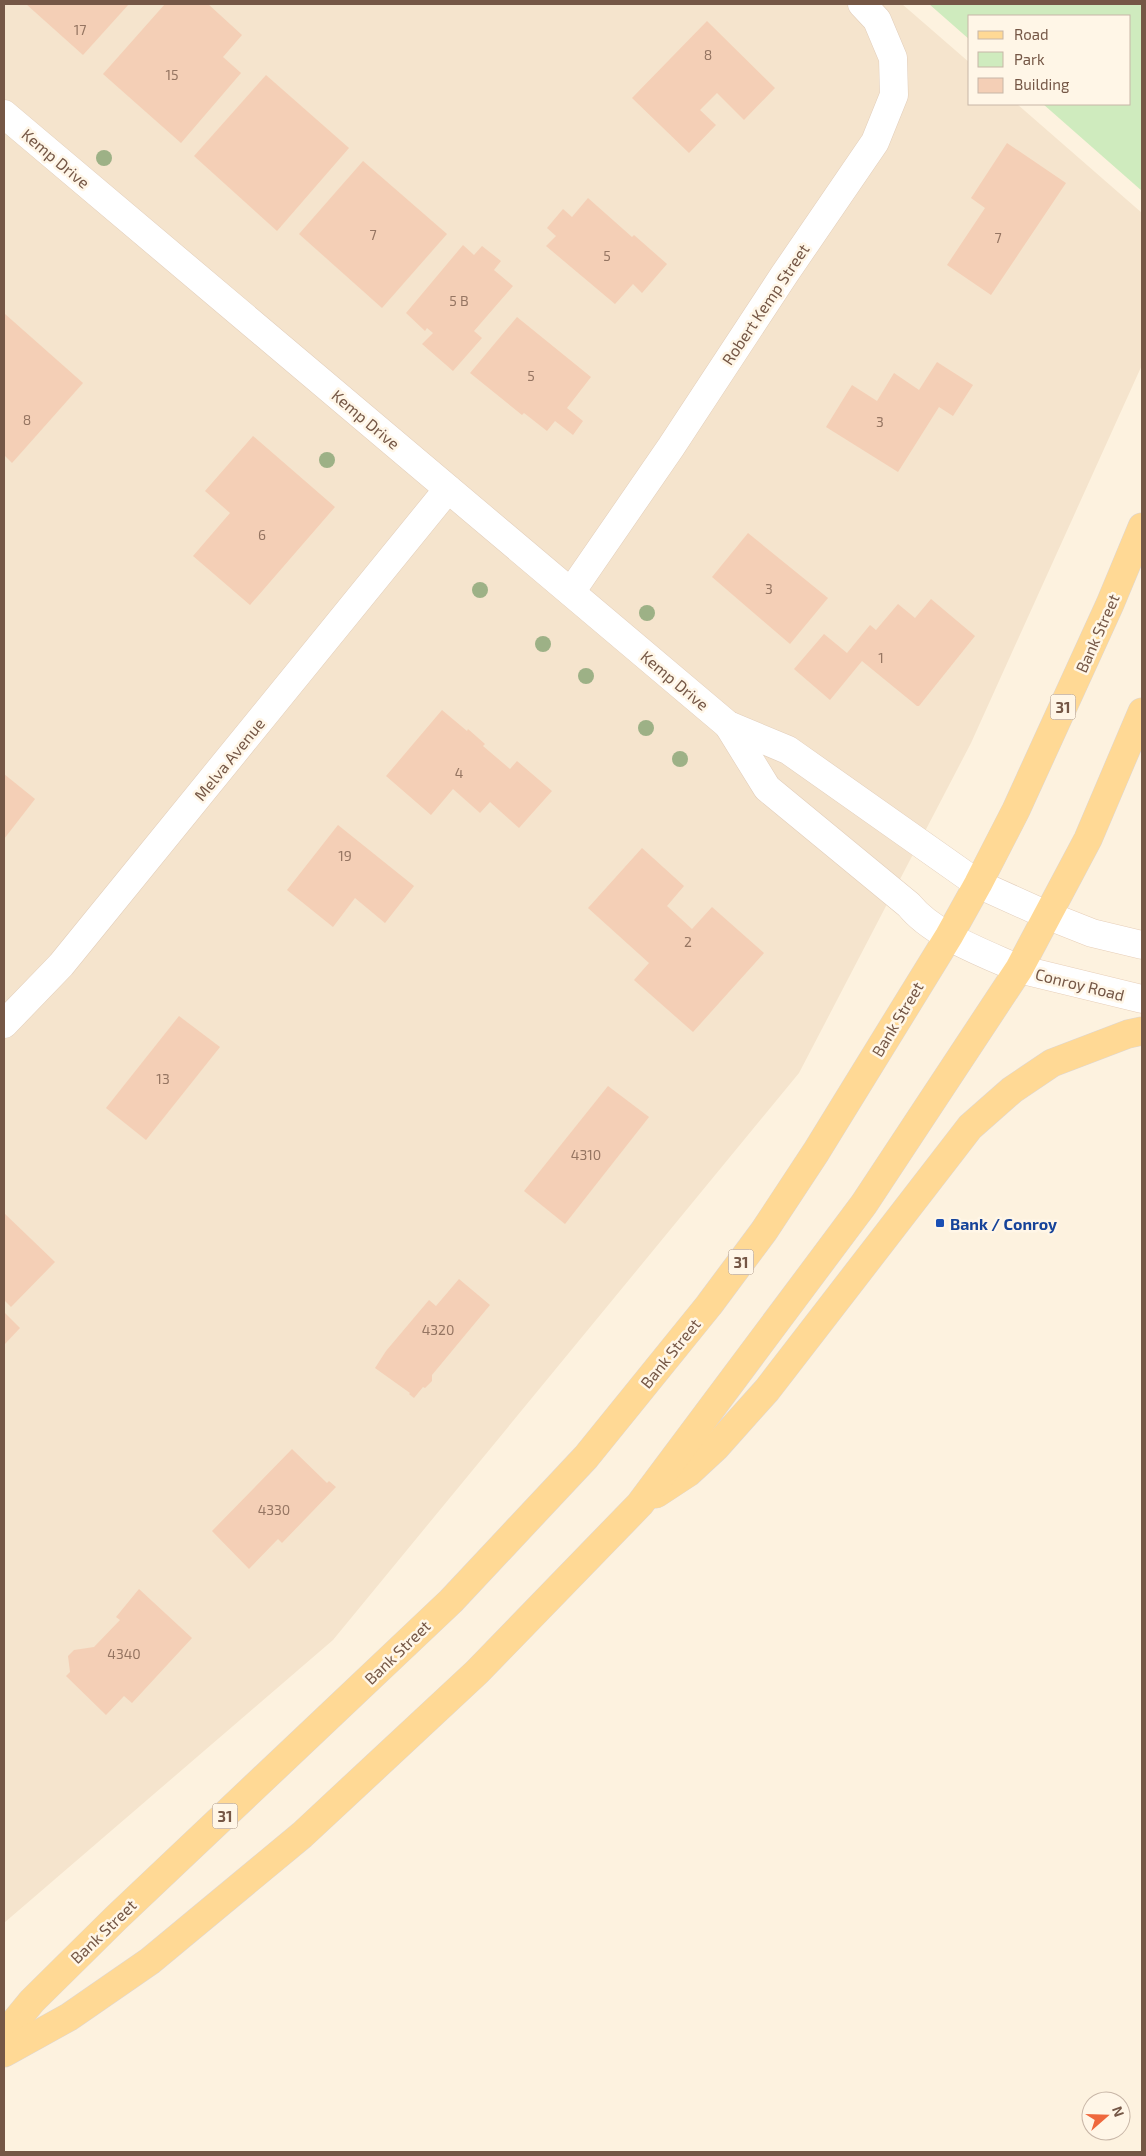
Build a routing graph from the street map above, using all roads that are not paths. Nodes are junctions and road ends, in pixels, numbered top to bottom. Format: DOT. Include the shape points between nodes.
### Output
graph roads {
  1 [pos="862,4"];
  2 [pos="4,114"];
  3 [pos="448,489"];
  4 [pos="1142,527"];
  5 [pos="571,592"];
  6 [pos="1142,712"];
  7 [pos="728,725"];
  8 [pos="978,884"];
  9 [pos="1049,916"];
  10 [pos="949,936"];
  11 [pos="1142,945"];
  12 [pos="1018,969"];
  13 [pos="1142,999"];
  14 [pos="4,1024"];
  15 [pos="1142,1032"];
  16 [pos="640,1504"];
  17 [pos="4,2035"];
  18 [pos="4,2053"];
  1 -- 5 [label="street, Robert Kemp Street" via="877,20 893,58 894,95 875,142"];
  2 -- 3 [label="street, Kemp Drive"];
  3 -- 5 [label="street, Kemp Drive"];
  3 -- 14 [label="street, Melva Avenue" via="60,965"];
  4 -- 8 [label="main road, Bank Street / 31" via="1016,810"];
  5 -- 7 [label="street, Kemp Drive"];
  6 -- 9 [label="main road" via="1088,839"];
  7 -- 8 [label="street, Kemp Drive" via="788,750"];
  7 -- 10 [label="street, Kemp Drive" via="767,788 915,913"];
  8 -- 9 [label="street, Kemp Drive"];
  8 -- 10 [label="main road, Bank Street / 31"];
  9 -- 11 [label="street" via="1092,933"];
  9 -- 12 [label="main road"];
  10 -- 12 [label="street, Kemp Drive"];
  10 -- 17 [label="main road, Bank Street / 31" via="764,1231 709,1305 586,1457 451,1601 103,1931 32,2001"];
  12 -- 13 [label="street, Conroy Road"];
  12 -- 16 [label="main road" via="864,1204"];
  15 -- 16 [label="main road" via="1128,1034 1052,1063 1012,1090 970,1126 767,1390 688,1474"];
  16 -- 18 [label="main road" via="477,1672 302,1835 150,1961 69,2017"];
}
